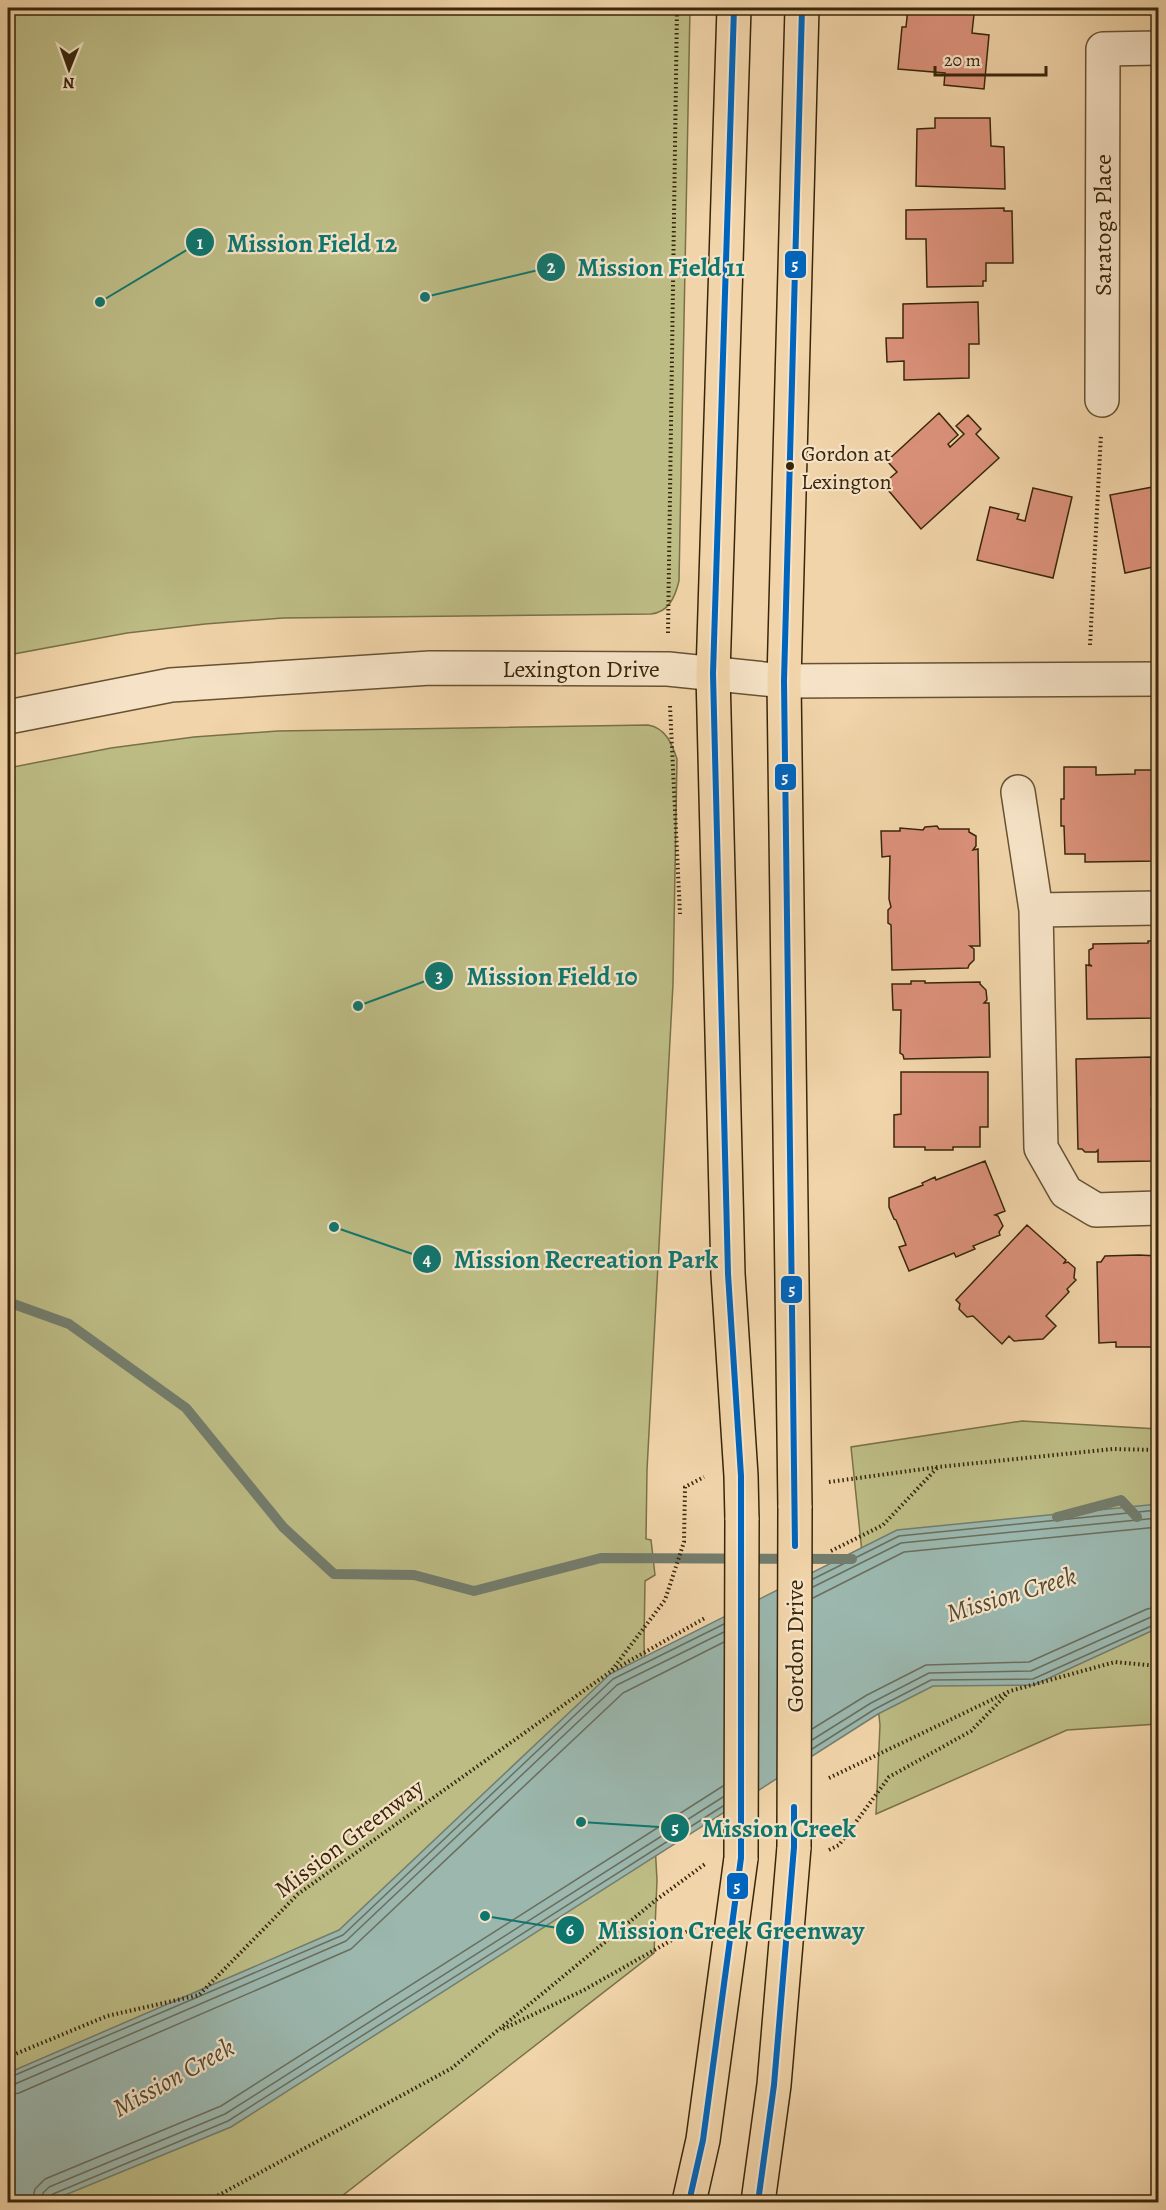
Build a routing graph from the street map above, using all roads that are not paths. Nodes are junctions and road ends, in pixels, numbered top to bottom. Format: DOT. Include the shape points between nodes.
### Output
graph roads {
  1 [pos="734,8"];
  2 [pos="802,8"];
  3 [pos="1158,48"];
  4 [pos="1102,400"];
  5 [pos="713,674"];
  6 [pos="1158,679"];
  7 [pos="784,681"];
  8 [pos="8,717"];
  9 [pos="1018,792"];
  10 [pos="1158,908"];
  11 [pos="1036,910"];
  12 [pos="1158,1208"];
  13 [pos="689,2202"];
  14 [pos="758,2202"];
  1 -- 5 [label="main road"];
  2 -- 7 [label="main road, Gordon Drive"];
  3 -- 4 [label="street, Saratoga Place" via="1103,49"];
  5 -- 7 [label="street, Lexington Drive"];
  5 -- 8 [label="street, Lexington Drive" via="668,669 430,668 171,685"];
  5 -- 13 [label="main road, bridge" via="728,1274 741,1476 741,1858 703,2140"];
  6 -- 7 [label="street, Lexington Drive"];
  7 -- 14 [label="main road, Gordon Drive, bridge" via="795,1508 793,1858 774,2085"];
  9 -- 11 [label="street"];
  10 -- 11 [label="street"];
  11 -- 12 [label="street" via="1041,1148 1066,1192 1096,1210"];
}
